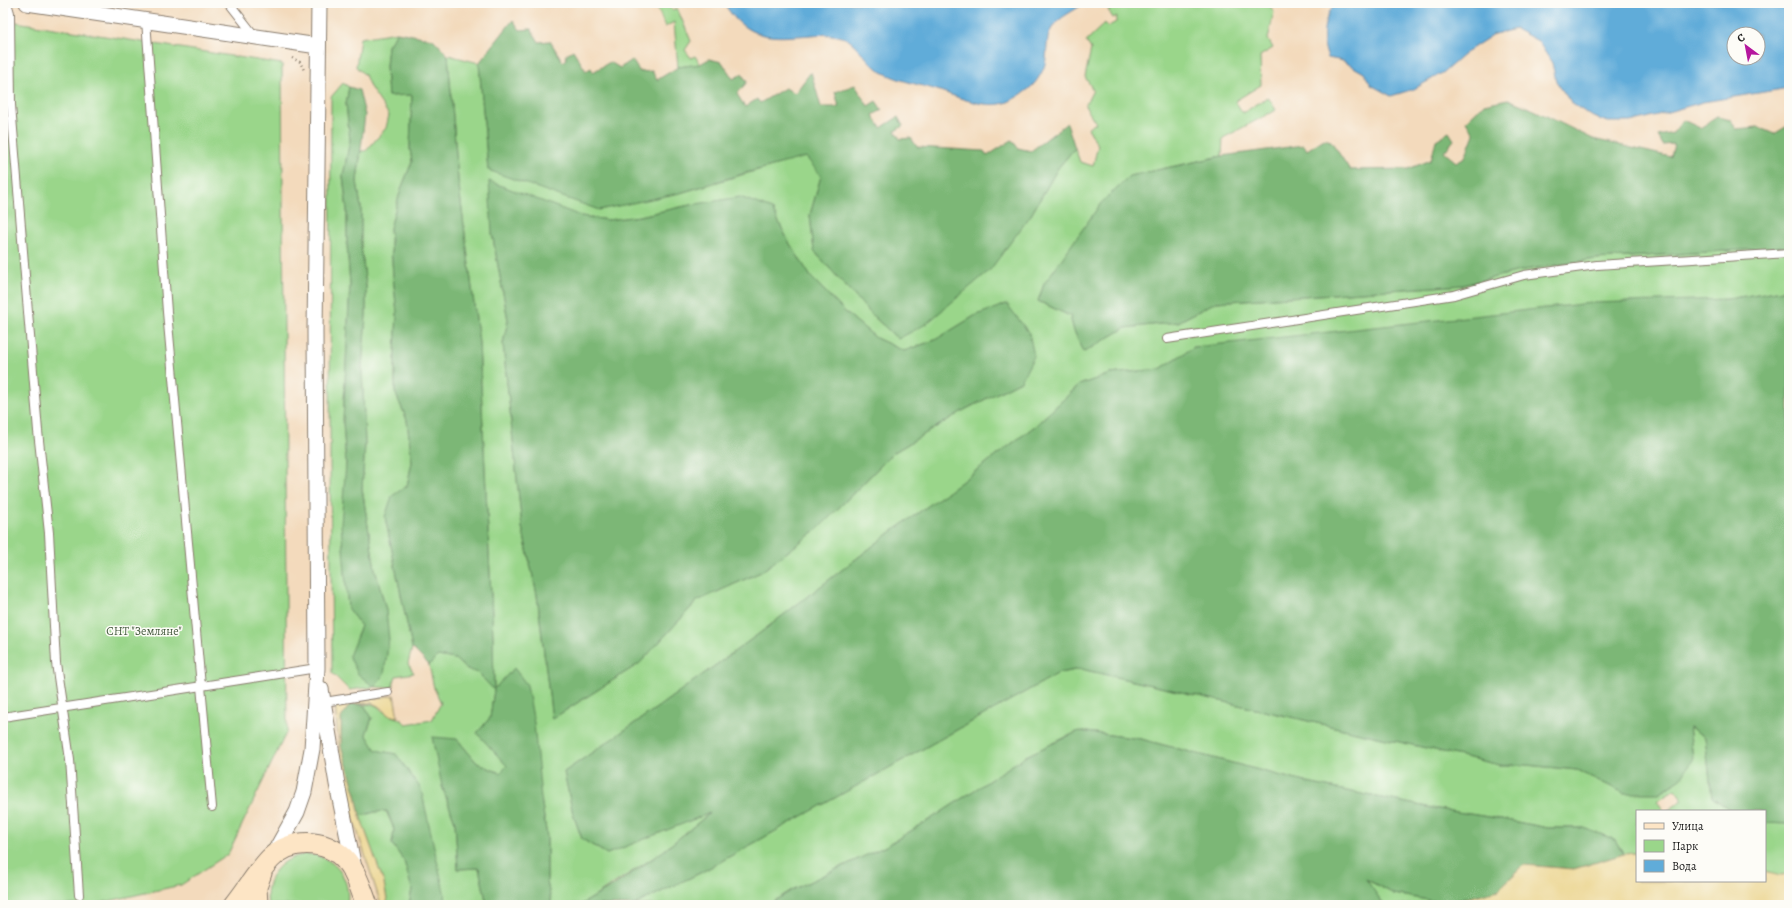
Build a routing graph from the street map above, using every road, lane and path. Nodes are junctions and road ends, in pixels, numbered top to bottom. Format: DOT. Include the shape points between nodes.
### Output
graph roads {
  1 [pos="7,3"];
  2 [pos="27,3"];
  3 [pos="229,3"];
  4 [pos="319,3"];
  5 [pos="146,20"];
  6 [pos="254,35"];
  7 [pos="318,46"];
  8 [pos="290,56"];
  9 [pos="305,72"];
  10 [pos="1789,253"];
  11 [pos="1168,339"];
  12 [pos="317,668"];
  13 [pos="201,686"];
  14 [pos="388,692"];
  15 [pos="324,702"];
  16 [pos="62,707"];
  17 [pos="3,717"];
  18 [pos="212,807"];
  19 [pos="267,863"];
  20 [pos="356,877"];
  21 [pos="80,895"];
  22 [pos="235,905"];
  23 [pos="257,905"];
  24 [pos="358,905"];
  25 [pos="367,905"];
  1 -- 16 [label="lane" via="10,13 12,113 49,533 56,663"];
  2 -- 5 [label="street"];
  3 -- 6 [label="lane"];
  4 -- 7 [label="street"];
  5 -- 6 [label="street"];
  5 -- 13 [label="lane" via="168,312"];
  6 -- 7 [label="street"];
  7 -- 12 [label="street" via="315,331"];
  8 -- 9 [label="path" via="300,62"];
  10 -- 11 [label="lane" via="1597,265 1524,275 1454,295"];
  12 -- 13 [label="lane"];
  12 -- 15 [label="street"];
  12 -- 19 [label="street" via="312,750 304,792 292,822"];
  13 -- 16 [label="lane"];
  13 -- 18 [label="lane"];
  14 -- 15 [label="lane"];
  15 -- 20 [label="street" via="336,784"];
  16 -- 17 [label="lane"];
  16 -- 21 [label="lane" via="70,760"];
  19 -- 20 [label="street" via="278,852 292,846 316,844 335,851 350,864"];
  19 -- 22 [label="street"];
  19 -- 23 [label="street" via="256,887"];
  20 -- 24 [label="street" via="359,889"];
  20 -- 25 [label="street"];
}
